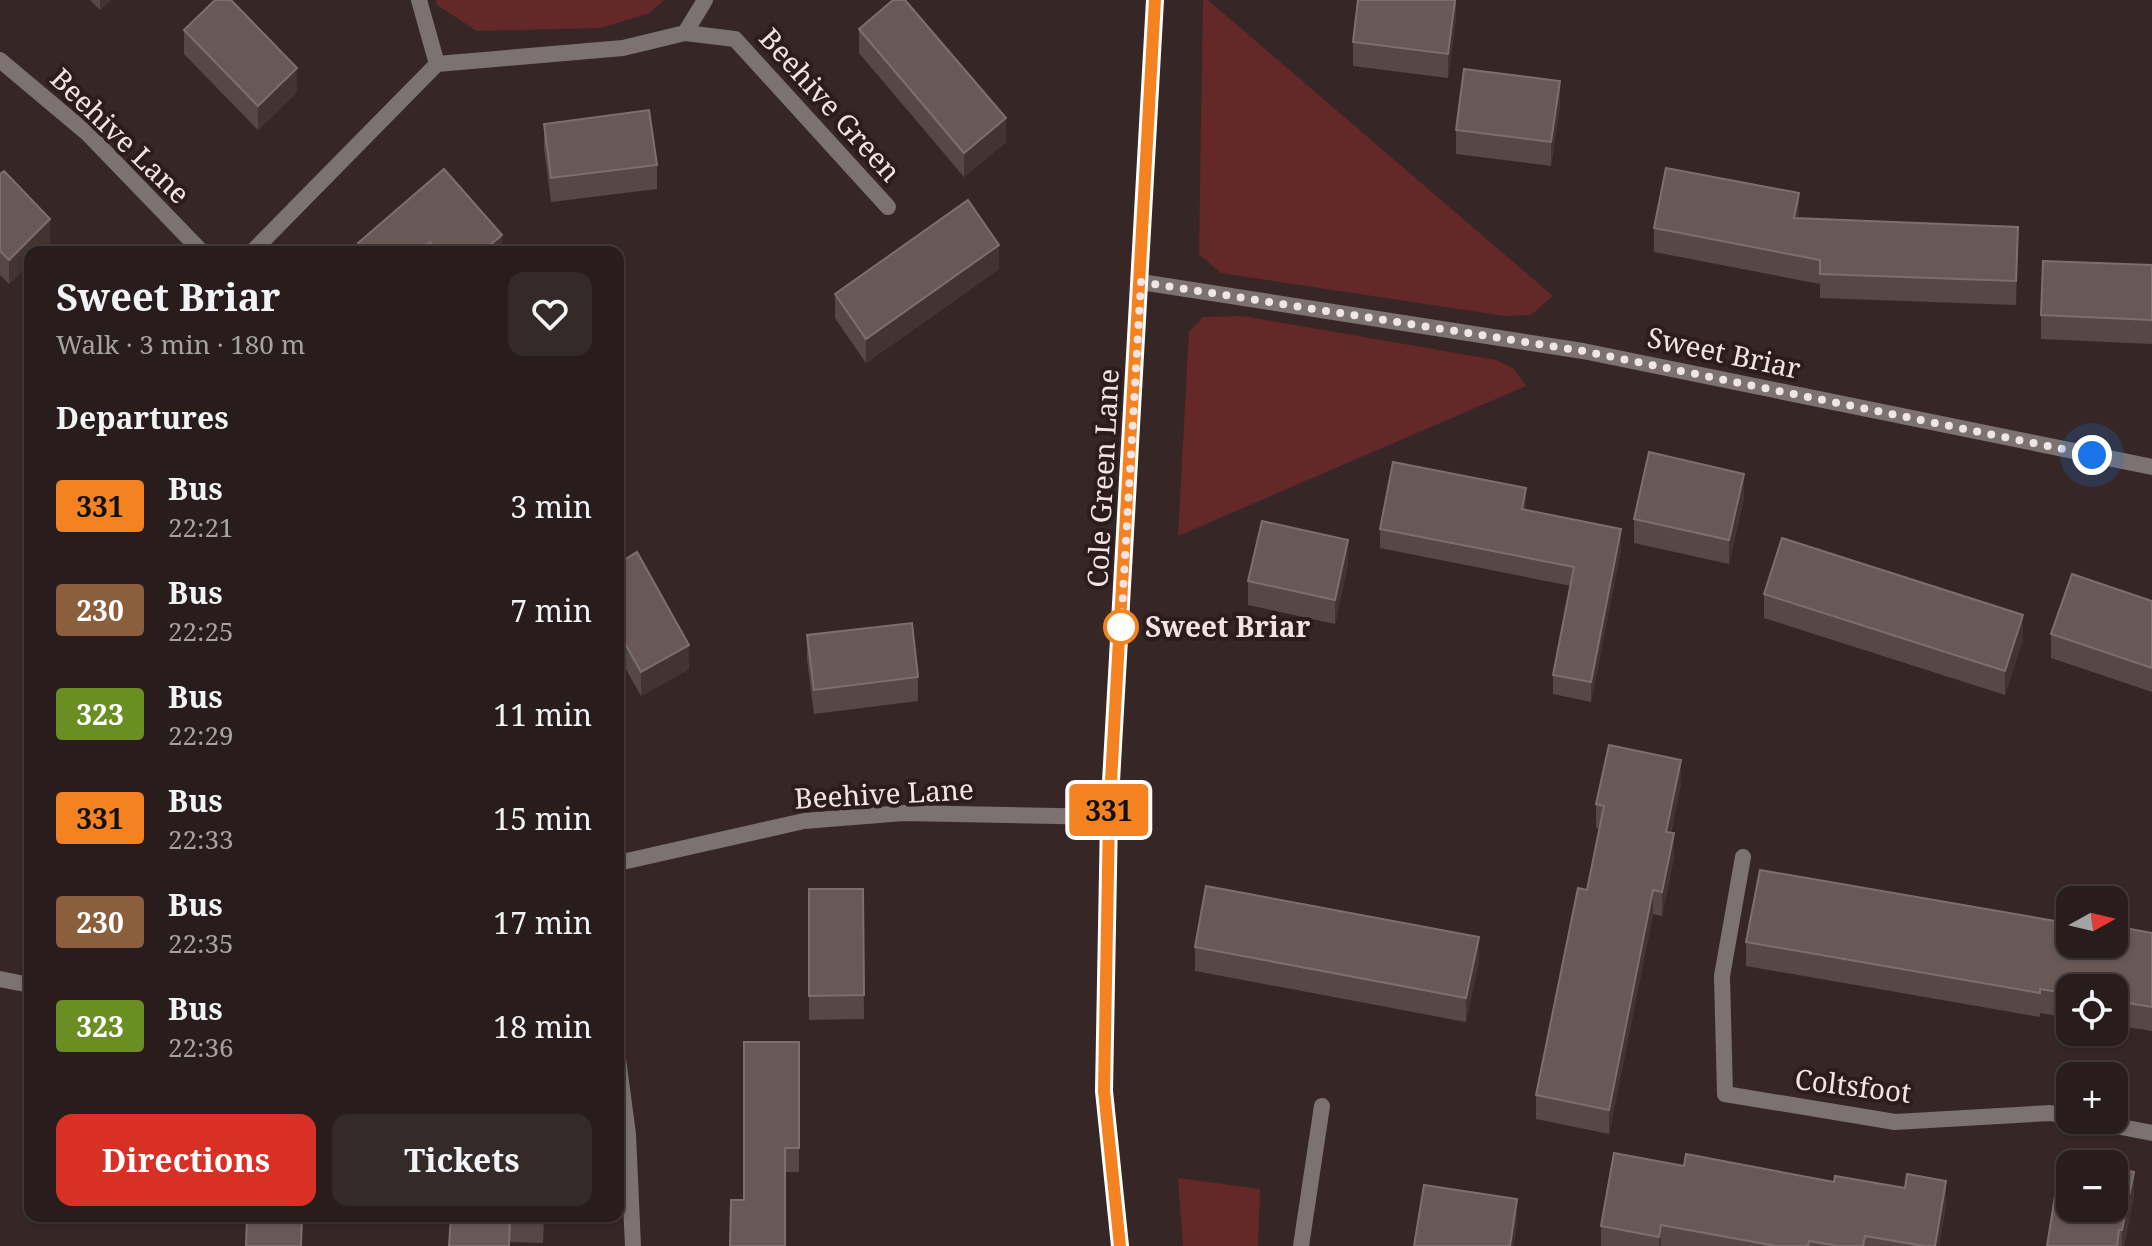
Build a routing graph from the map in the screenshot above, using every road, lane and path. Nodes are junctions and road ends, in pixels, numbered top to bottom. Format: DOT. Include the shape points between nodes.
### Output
graph roads {
  1 [pos="419,0"];
  2 [pos="705,0"];
  3 [pos="1155,0"];
  4 [pos="685,33"];
  5 [pos="0,60"];
  6 [pos="437,64"];
  7 [pos="888,207"];
  8 [pos="196,246"];
  9 [pos="258,246"];
  10 [pos="1141,282"];
  11 [pos="2152,467"];
  12 [pos="1109,817"];
  13 [pos="1743,857"];
  14 [pos="624,862"];
  15 [pos="0,979"];
  16 [pos="24,984"];
  17 [pos="624,1104"];
  18 [pos="1322,1106"];
  19 [pos="2056,1114"];
  20 [pos="2128,1128"];
  21 [pos="2152,1133"];
  22 [pos="633,1246"];
  23 [pos="1120,1246"];
  24 [pos="1301,1246"];
  1 -- 6 [label="street"];
  2 -- 4 [label="street"];
  3 -- 10 [label="street, Cole Green Lane"];
  4 -- 6 [label="street, Beehive Green" via="623,48"];
  4 -- 7 [label="street, Beehive Green" via="735,39"];
  5 -- 8 [label="street, Beehive Lane" via="88,134"];
  6 -- 9 [label="street"];
  10 -- 11 [label="street, Sweet Briar" via="1583,351"];
  10 -- 12 [label="street, Cole Green Lane"];
  12 -- 14 [label="street, Beehive Lane" via="904,813 804,821"];
  12 -- 23 [label="street, Cole Green Lane" via="1104,1091"];
  13 -- 19 [label="street, Coltsfoot" via="1722,976 1725,1094 1895,1122"];
  15 -- 16 [label="street"];
  17 -- 22 [label="street"];
  18 -- 24 [label="street"];
  20 -- 21 [label="street"];
}
